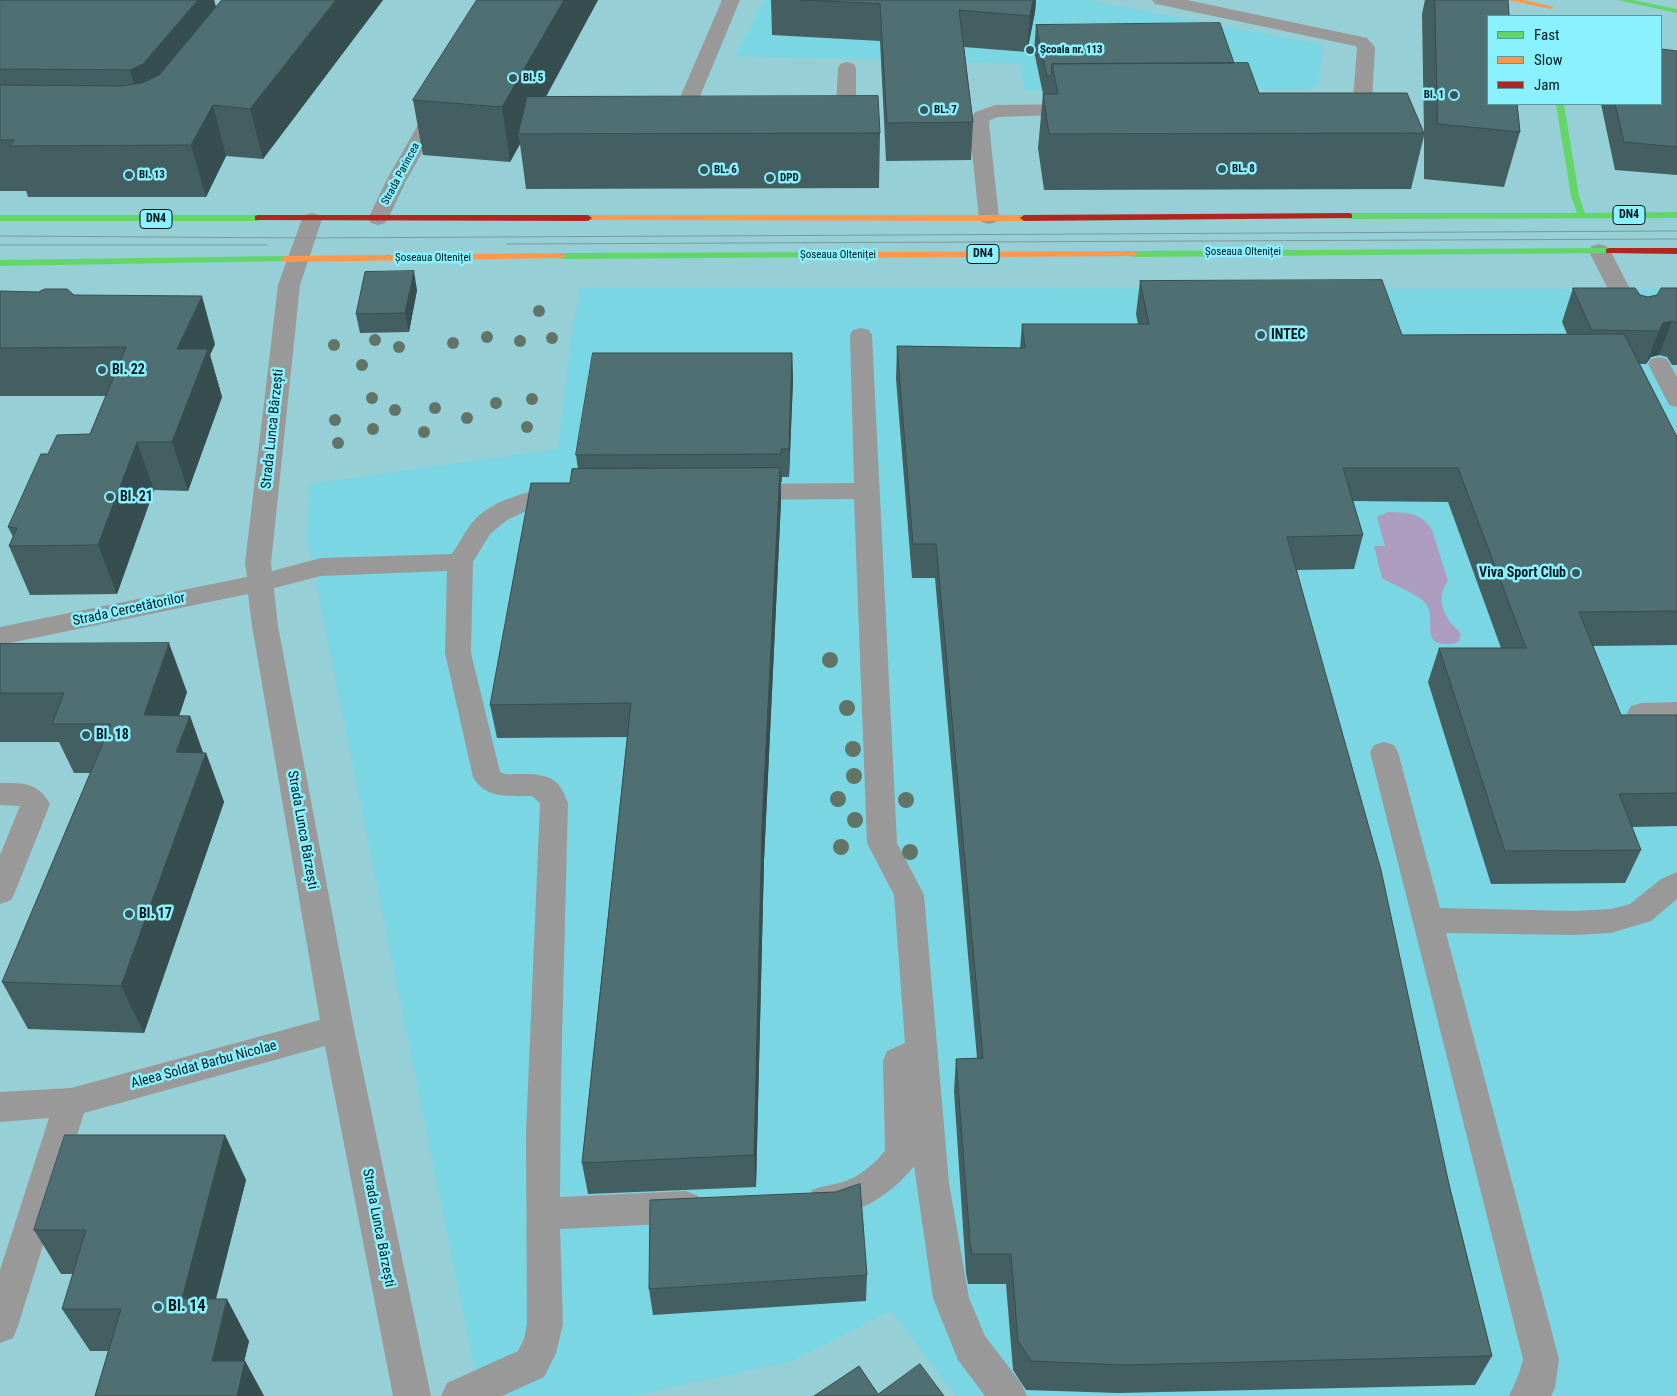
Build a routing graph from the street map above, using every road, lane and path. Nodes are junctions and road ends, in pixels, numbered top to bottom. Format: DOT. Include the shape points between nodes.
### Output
graph roads {
  1 [pos="730,0"];
  2 [pos="1161,0"];
  3 [pos="1512,0"];
  4 [pos="1622,0"];
  5 [pos="1550,8"];
  6 [pos="1677,11"];
  7 [pos="847,68"];
  8 [pos="448,90"];
  9 [pos="1560,105"];
  10 [pos="1314,109"];
  11 [pos="1098,110"];
  12 [pos="725,112"];
  13 [pos="804,113"];
  14 [pos="1677,214"];
  15 [pos="0,218"];
  16 [pos="989,218"];
  17 [pos="312,219"];
  18 [pos="378,219"];
  19 [pos="1583,219"];
  20 [pos="1596,245"];
  21 [pos="1677,251"];
  22 [pos="296,260"];
  23 [pos="0,263"];
  24 [pos="1636,322"];
  25 [pos="861,334"];
  26 [pos="1659,364"];
  27 [pos="1677,400"];
  28 [pos="866,491"];
  29 [pos="719,492"];
  30 [pos="591,493"];
  31 [pos="460,562"];
  32 [pos="259,584"];
  33 [pos="0,636"];
  34 [pos="1677,712"];
  35 [pos="1641,713"];
  36 [pos="1384,752"];
  37 [pos="0,794"];
  38 [pos="6,865"];
  39 [pos="1677,884"];
  40 [pos="0,892"];
  41 [pos="1427,920"];
  42 [pos="338,1029"];
  43 [pos="922,1056"];
  44 [pos="71,1102"];
  45 [pos="0,1107"];
  46 [pos="796,1202"];
  47 [pos="718,1206"];
  48 [pos="543,1214"];
  49 [pos="0,1326"];
  50 [pos="412,1396"];
  51 [pos="460,1396"];
  52 [pos="1008,1396"];
  53 [pos="1528,1396"];
  1 -- 12 [label="street" via="686,107 688,111 695,112"];
  2 -- 10 [label="street" via="1353,39 1364,44 1362,102 1348,108"];
  3 -- 5 [label="main road"];
  4 -- 6 [label="main road"];
  7 -- 13 [label="street" via="844,111"];
  8 -- 18 [label="street, Strada Parincea"];
  9 -- 19 [label="main road" via="1575,196"];
  11 -- 16 [label="street" via="1006,110 982,116 979,124"];
  14 -- 19 [label="main road, DN4"];
  15 -- 17 [label="main road, DN4"];
  16 -- 18 [label="main road, DN4"];
  16 -- 19 [label="main road, DN4"];
  17 -- 18 [label="main road, DN4"];
  17 -- 22 [label="street, Strada Lunca Bârzești"];
  20 -- 21 [label="main road, Șoseaua Olteniței / DN4"];
  20 -- 22 [label="main road, Șoseaua Olteniței / DN4"];
  20 -- 24 [label="street"];
  22 -- 23 [label="main road, Șoseaua Olteniței / DN4"];
  22 -- 32 [label="street, Strada Lunca Bârzești" via="287,296 258,563"];
  25 -- 28 [label="street"];
  26 -- 27 [label="street"];
  28 -- 29 [label="street"];
  28 -- 43 [label="street" via="882,843 909,895"];
  30 -- 31 [label="street" via="547,495 508,508 481,528"];
  31 -- 32 [label="street, Strada Cercetătorilor" via="321,567"];
  31 -- 48 [label="street" via="458,653 486,777 500,785 538,785 550,793 554,804"];
  32 -- 33 [label="street, Strada Cercetătorilor"];
  32 -- 42 [label="street, Strada Lunca Bârzești"];
  34 -- 35 [label="street"];
  36 -- 41 [label="street"];
  37 -- 38 [label="street" via="25,795 35,802"];
  38 -- 40 [label="street"];
  39 -- 41 [label="street" via="1651,906 1635,915 1614,920 1582,923"];
  41 -- 53 [label="street" via="1541,1359 1536,1388"];
  42 -- 44 [label="street, Aleea Soldat Barbu Nicolae"];
  42 -- 50 [label="street, Strada Lunca Bârzești"];
  43 -- 46 [label="street" via="906,1056 899,1061 902,1155 895,1166 849,1196"];
  43 -- 52 [label="street" via="932,1183 951,1298 971,1348"];
  44 -- 45 [label="street, Aleea Soldat Barbu Nicolae"];
  44 -- 49 [label="street"];
  47 -- 48 [label="street"];
  48 -- 51 [label="street" via="545,1330 538,1356 531,1364"];
}
